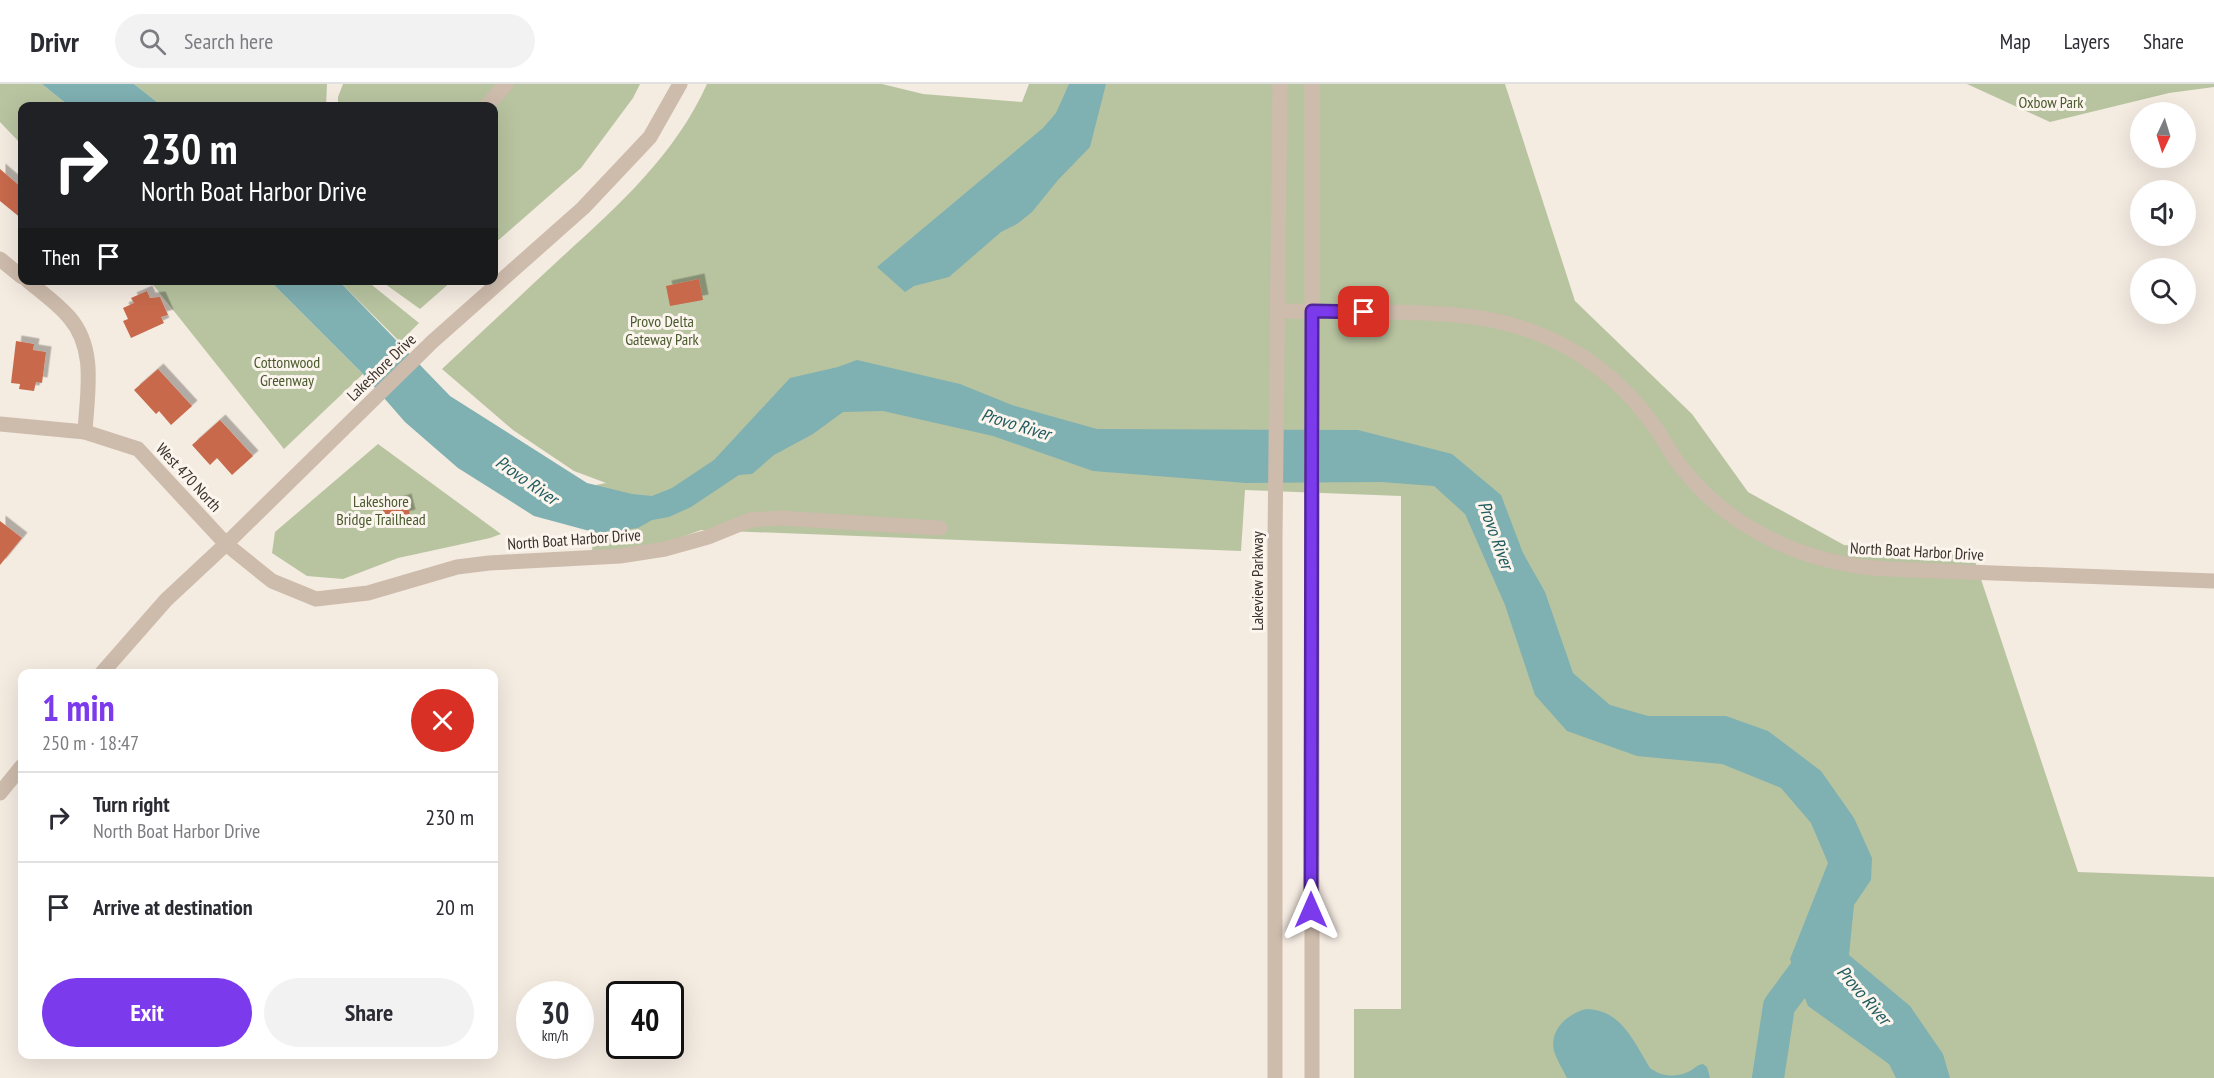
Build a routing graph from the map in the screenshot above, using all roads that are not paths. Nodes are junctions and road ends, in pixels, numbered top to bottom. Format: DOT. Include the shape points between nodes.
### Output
graph roads {
  1 [pos="506,84"];
  2 [pos="680,84"];
  3 [pos="1280,84"];
  4 [pos="1312,84"];
  5 [pos="490,102"];
  6 [pos="0,259"];
  7 [pos="18,274"];
  8 [pos="498,283"];
  9 [pos="33,285"];
  10 [pos="496,285"];
  11 [pos="1276,310"];
  12 [pos="1312,311"];
  13 [pos="0,424"];
  14 [pos="85,432"];
  15 [pos="940,528"];
  16 [pos="226,544"];
  17 [pos="2214,581"];
  18 [pos="104,669"];
  19 [pos="18,771"];
  20 [pos="0,793"];
  21 [pos="1275,1078"];
  22 [pos="1312,1078"];
  1 -- 5 [label="street"];
  2 -- 8 [label="street, Lakeshore Drive" via="650,137 591,200"];
  3 -- 11 [label="street, Lakeview Parkway"];
  4 -- 12 [label="street"];
  6 -- 7 [label="street"];
  9 -- 14 [label="street" via="70,318 87,352"];
  10 -- 16 [label="street, Lakeshore Drive" via="432,342"];
  11 -- 12 [label="street, North Boat Harbor Drive"];
  11 -- 21 [label="street, Lakeview Parkway"];
  12 -- 17 [label="street, North Boat Harbor Drive" via="1459,314 1498,321 1555,341 1590,362 1625,391 1696,484 1722,508 1771,541 1817,558 1887,569"];
  12 -- 22 [label="street"];
  13 -- 14 [label="street, West 470 North"];
  14 -- 16 [label="street, West 470 North" via="138,449"];
  15 -- 16 [label="street, North Boat Harbor Drive" via="780,518 750,520 664,549 620,556 482,564 369,593 316,599 272,581"];
  16 -- 18 [label="street, Lakeshore Drive" via="166,600"];
  19 -- 20 [label="street"];
}
